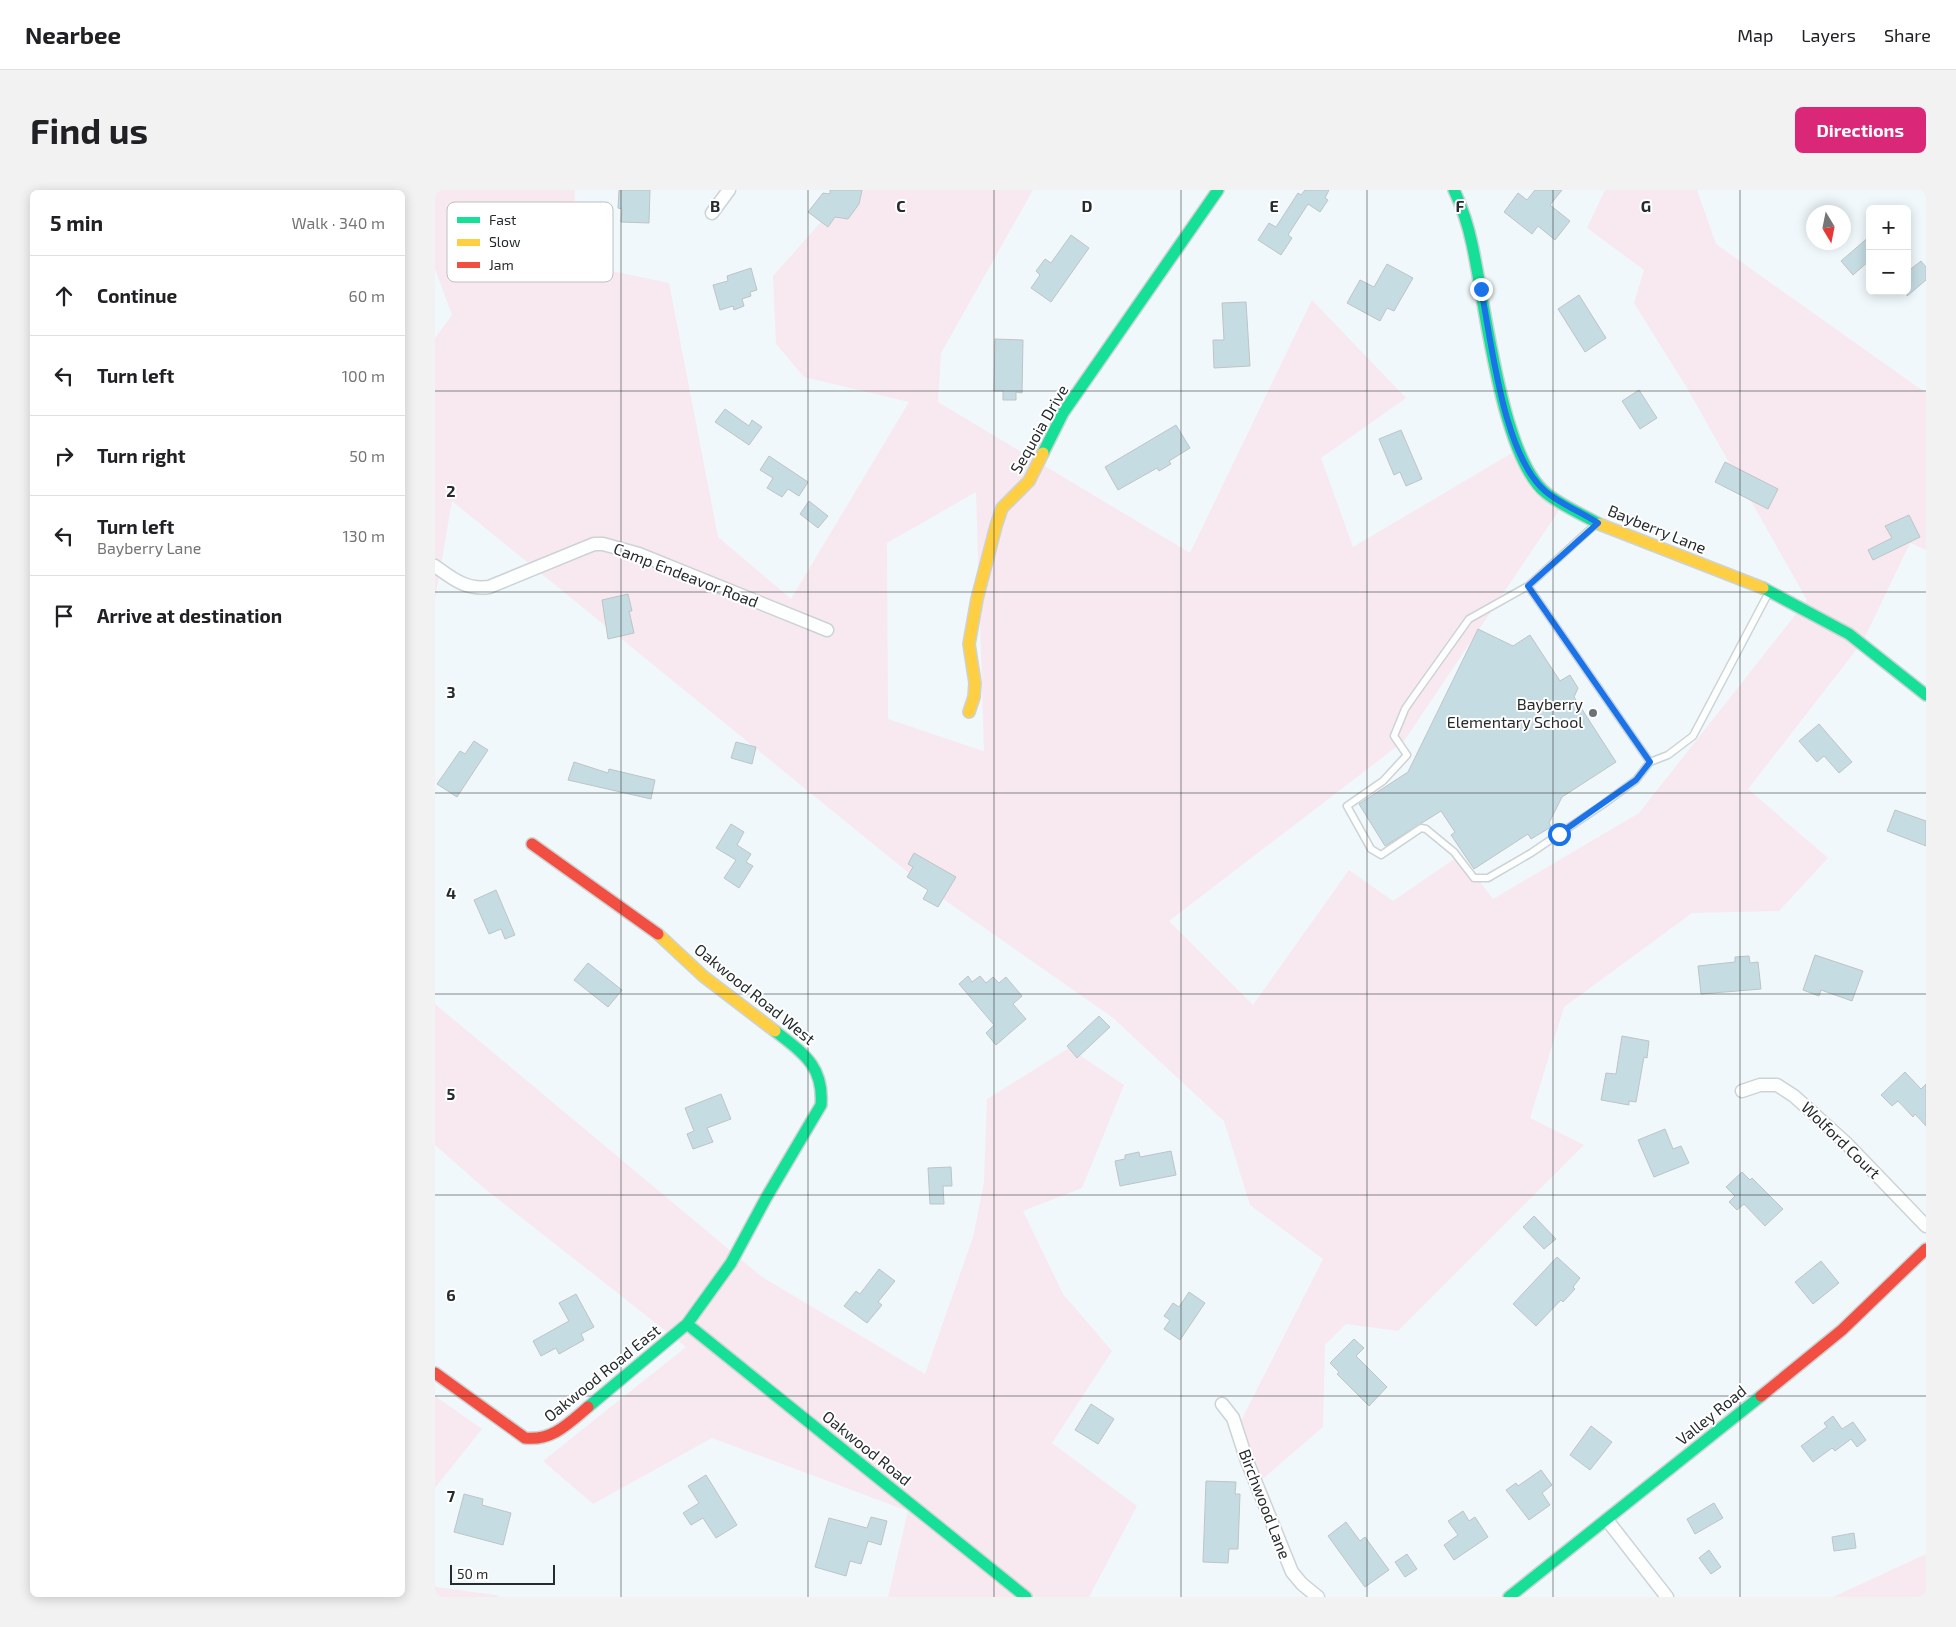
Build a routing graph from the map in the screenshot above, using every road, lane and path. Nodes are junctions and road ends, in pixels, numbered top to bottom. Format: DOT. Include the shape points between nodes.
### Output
graph roads {
  1 [pos="729,190"];
  2 [pos="1218,190"];
  3 [pos="1454,190"];
  4 [pos="712,213"];
  5 [pos="1598,523"];
  6 [pos="435,566"];
  7 [pos="1528,586"];
  8 [pos="1770,591"];
  9 [pos="827,630"];
  10 [pos="1926,695"];
  11 [pos="969,712"];
  12 [pos="1650,762"];
  13 [pos="531,844"];
  14 [pos="1742,1091"];
  15 [pos="1926,1226"];
  16 [pos="1926,1249"];
  17 [pos="687,1324"];
  18 [pos="435,1373"];
  19 [pos="1222,1404"];
  20 [pos="1607,1520"];
  21 [pos="1026,1597"];
  22 [pos="1318,1597"];
  23 [pos="1509,1597"];
  24 [pos="1667,1597"];
  1 -- 4 [label="street"];
  2 -- 11 [label="street, Sequoia Drive" via="1063,413 1029,482 1002,508 975,608 969,644 975,682"];
  3 -- 5 [label="street, Bayberry Lane" via="1472,242 1502,397 1512,433 1527,468 1547,492"];
  5 -- 7 [label="lane"];
  5 -- 8 [label="street, Bayberry Lane"];
  6 -- 9 [label="street, Camp Endeavor Road" via="464,586 489,587 594,544 603,544 639,554"];
  7 -- 12 [label="lane"];
  7 -- 12 [label="lane" via="1469,619 1405,709 1394,736 1407,755 1383,781 1347,806 1371,848 1381,855 1421,828 1426,829 1454,852 1474,878 1488,878 1602,806 1636,780"];
  8 -- 10 [label="street, Bayberry Lane" via="1849,634"];
  8 -- 12 [label="lane" via="1693,736 1669,755"];
  13 -- 17 [label="street, Oakwood Road West" via="665,940 703,976 805,1054 817,1073 822,1091 817,1115 731,1263"];
  14 -- 15 [label="street, Wolford Court" via="1759,1086 1777,1086 1794,1096 1846,1143"];
  16 -- 20 [label="street, Valley Road" via="1842,1330"];
  17 -- 18 [label="street, Oakwood Road East" via="569,1424 549,1437 525,1438"];
  17 -- 21 [label="street, Oakwood Road"];
  19 -- 22 [label="street, Birchwood Lane" via="1233,1418 1292,1572"];
  20 -- 23 [label="street, Valley Road"];
  20 -- 24 [label="street"];
}
